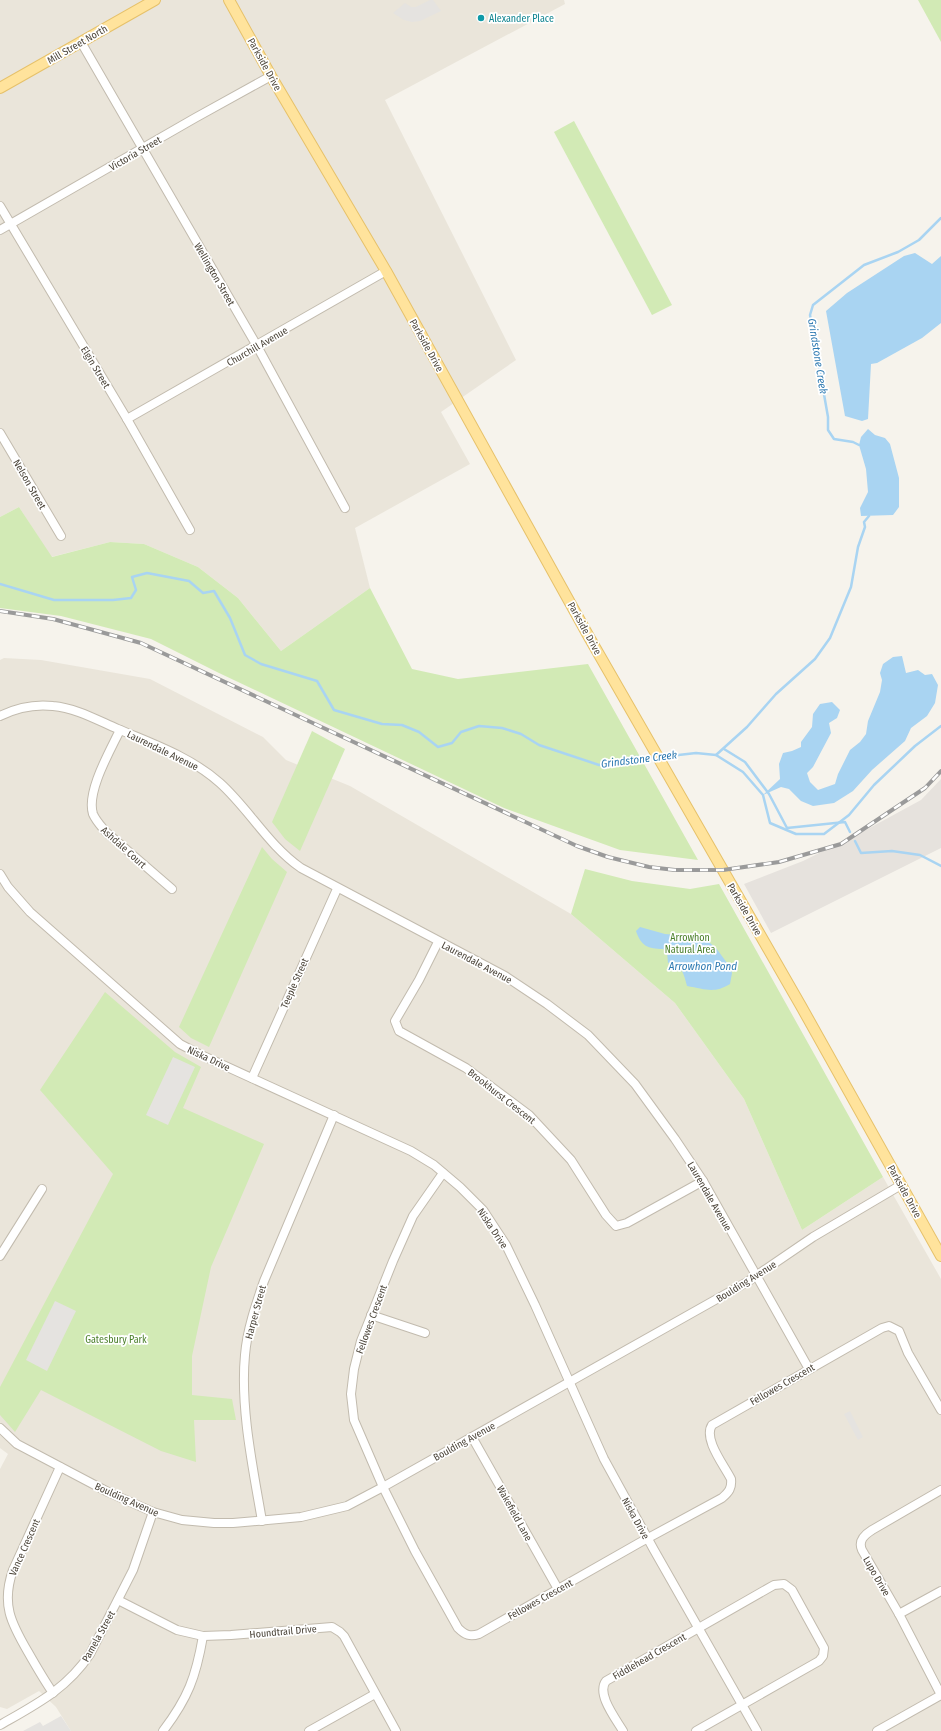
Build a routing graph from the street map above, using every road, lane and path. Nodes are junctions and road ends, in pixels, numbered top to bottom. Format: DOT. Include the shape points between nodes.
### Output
graph roads {
  1 [pos="155,0"];
  2 [pos="229,0"];
  3 [pos="81,42"];
  4 [pos="271,76"];
  5 [pos="0,88"];
  6 [pos="143,148"];
  7 [pos="0,206"];
  8 [pos="11,224"];
  9 [pos="0,230"];
  10 [pos="386,271"];
  11 [pos="257,346"];
  12 [pos="127,419"];
  13 [pos="0,433"];
  14 [pos="345,508"];
  15 [pos="190,530"];
  16 [pos="60,536"];
  17 [pos="0,716"];
  18 [pos="120,730"];
  19 [pos="0,874"];
  20 [pos="172,889"];
  21 [pos="337,889"];
  22 [pos="438,942"];
  23 [pos="252,1078"];
  24 [pos="334,1115"];
  25 [pos="443,1173"];
  26 [pos="703,1182"];
  27 [pos="901,1185"];
  28 [pos="42,1189"];
  29 [pos="0,1256"];
  30 [pos="941,1256"];
  31 [pos="757,1275"];
  32 [pos="371,1316"];
  33 [pos="425,1333"];
  34 [pos="809,1369"];
  35 [pos="569,1382"];
  36 [pos="941,1410"];
  37 [pos="0,1428"];
  38 [pos="472,1437"];
  39 [pos="60,1467"];
  40 [pos="383,1487"];
  41 [pos="941,1490"];
  42 [pos="153,1512"];
  43 [pos="262,1521"];
  44 [pos="648,1538"];
  45 [pos="558,1589"];
  46 [pos="941,1590"];
  47 [pos="118,1600"];
  48 [pos="899,1614"];
  49 [pos="699,1628"];
  50 [pos="203,1636"];
  51 [pos="53,1693"];
  52 [pos="375,1694"];
  53 [pos="941,1695"];
  54 [pos="742,1705"];
  55 [pos="0,1725"];
  56 [pos="163,1731"];
  57 [pos="309,1731"];
  58 [pos="396,1731"];
  59 [pos="623,1731"];
  60 [pos="696,1731"];
  61 [pos="757,1731"];
  62 [pos="877,1731"];
  1 -- 3 [label="main road, Mill Street North"];
  2 -- 4 [label="main road, Parkside Drive"];
  3 -- 5 [label="main road, Mill Street North"];
  3 -- 6 [label="street, Wellington Street"];
  4 -- 6 [label="street, Victoria Street"];
  4 -- 10 [label="main road, Parkside Drive"];
  6 -- 8 [label="street, Victoria Street"];
  6 -- 11 [label="street, Wellington Street"];
  7 -- 8 [label="street, Elgin Street"];
  8 -- 9 [label="street, Victoria Street"];
  8 -- 12 [label="street, Elgin Street"];
  10 -- 11 [label="street, Churchill Avenue"];
  10 -- 27 [label="main road, Parkside Drive"];
  11 -- 12 [label="street, Churchill Avenue"];
  11 -- 14 [label="street, Wellington Street"];
  12 -- 15 [label="street, Elgin Street"];
  13 -- 16 [label="street, Nelson Street"];
  17 -- 18 [label="street, Laurendale Avenue" via="21,709 61,707 77,711"];
  18 -- 20 [label="street, Ashdale Court" via="95,787 93,814 106,832"];
  18 -- 21 [label="street, Laurendale Avenue" via="185,759 211,775 233,795 284,855"];
  19 -- 23 [label="street, Niska Drive" via="30,912 180,1044"];
  21 -- 22 [label="street, Laurendale Avenue"];
  21 -- 23 [label="street, Teeple Street"];
  22 -- 26 [label="street, Laurendale Avenue" via="505,976 588,1035 635,1084"];
  22 -- 26 [label="street, Brookhurst Crescent" via="395,1021 399,1031 466,1068 529,1115 571,1160 606,1215 616,1226 627,1223"];
  23 -- 24 [label="street, Niska Drive"];
  24 -- 25 [label="street, Niska Drive" via="411,1150"];
  24 -- 43 [label="street, Harper Street" via="264,1281 254,1308 245,1353 245,1409"];
  25 -- 32 [label="street, Fellowes Crescent" via="413,1216"];
  25 -- 35 [label="street, Niska Drive" via="483,1210 506,1245"];
  26 -- 31 [label="street, Laurendale Avenue"];
  27 -- 30 [label="main road, Parkside Drive"];
  27 -- 31 [label="street, Boulding Avenue" via="813,1237"];
  28 -- 29 [label="street"];
  31 -- 34 [label="street, Laurendale Avenue"];
  31 -- 35 [label="street, Boulding Avenue"];
  32 -- 33 [label="street"];
  32 -- 40 [label="street, Fellowes Crescent" via="358,1352 352,1384 352,1406 354,1420"];
  34 -- 36 [label="street, Fellowes Crescent" via="882,1328 893,1327 899,1331 908,1353"];
  34 -- 44 [label="street, Fellowes Crescent" via="712,1425 709,1436 731,1478 730,1489 722,1498"];
  35 -- 38 [label="street, Boulding Avenue"];
  35 -- 44 [label="street, Niska Drive" via="604,1459"];
  37 -- 39 [label="street, Boulding Avenue" via="17,1444"];
  38 -- 40 [label="street, Boulding Avenue"];
  38 -- 45 [label="street, Wakefield Lane"];
  39 -- 42 [label="street, Boulding Avenue"];
  39 -- 51 [label="street, Vance Crescent" via="7,1588 12,1624"];
  40 -- 43 [label="street, Boulding Avenue" via="337,1510"];
  40 -- 45 [label="street, Fellowes Crescent" via="415,1551 463,1633 473,1637"];
  41 -- 48 [label="street, Lupo Drive" via="872,1530 860,1543"];
  42 -- 43 [label="street, Boulding Avenue" via="182,1520 214,1523"];
  42 -- 47 [label="street, Pamela Street"];
  44 -- 45 [label="street, Fellowes Crescent"];
  44 -- 49 [label="street, Niska Drive"];
  46 -- 48 [label="street"];
  47 -- 50 [label="street, Houndtrail Drive" via="177,1630"];
  47 -- 51 [label="street, Pamela Street" via="82,1666"];
  48 -- 53 [label="street, Lupo Drive"];
  49 -- 54 [label="street, Niska Drive"];
  49 -- 54 [label="street" via="774,1585 784,1584 792,1590 824,1648 823,1656 819,1661"];
  49 -- 59 [label="street, Fiddlehead Crescent" via="604,1683 603,1695"];
  50 -- 52 [label="street, Houndtrail Drive" via="332,1627 344,1636"];
  50 -- 56 [label="street" via="187,1696"];
  51 -- 55 [label="street, Pamela Street"];
  52 -- 57 [label="street"];
  52 -- 58 [label="street, Houndtrail Drive"];
  53 -- 62 [label="street"];
  54 -- 60 [label="street"];
  54 -- 61 [label="street, Niska Drive"];
}
